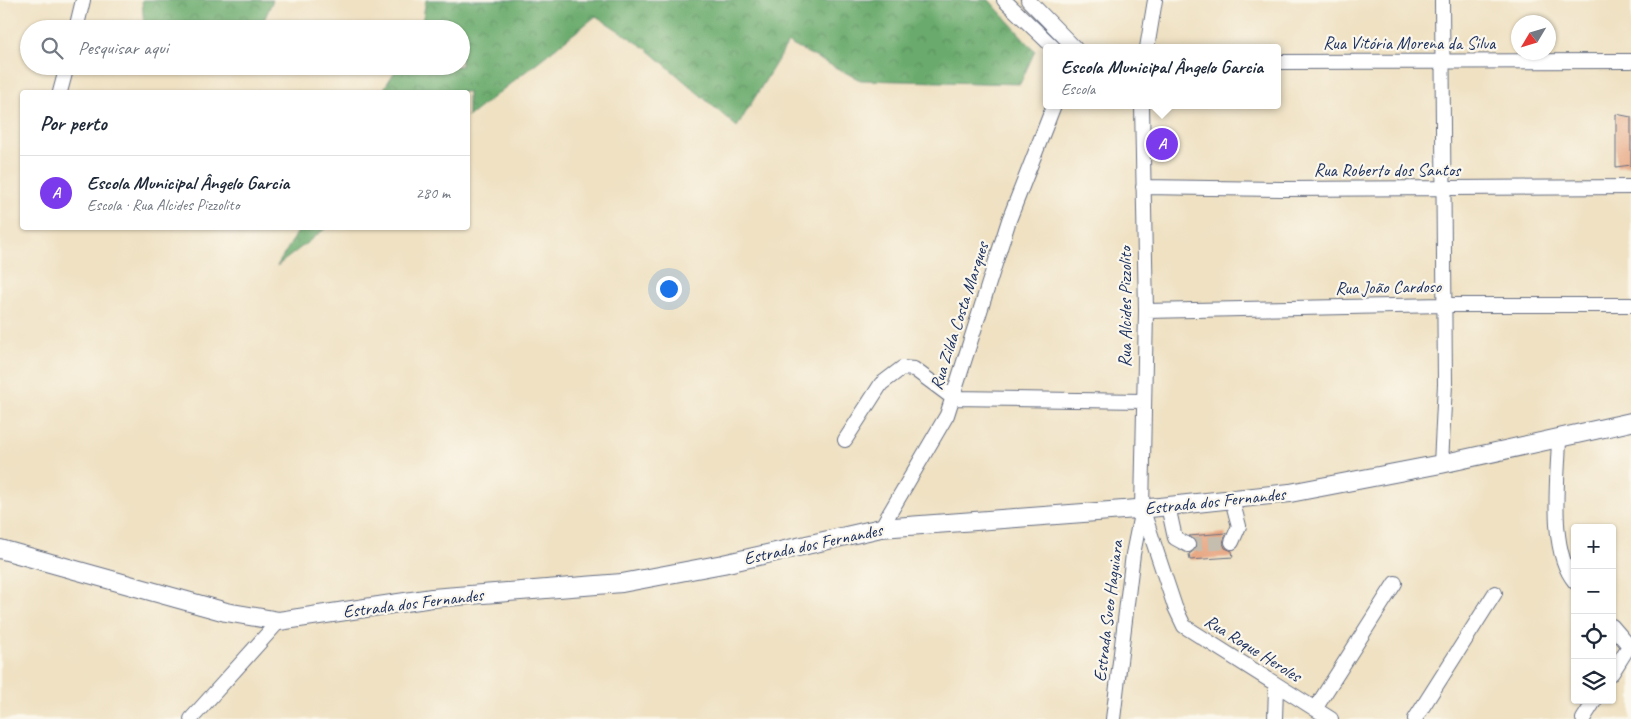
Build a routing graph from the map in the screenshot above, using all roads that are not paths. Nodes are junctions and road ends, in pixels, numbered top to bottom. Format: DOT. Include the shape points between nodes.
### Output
graph roads {
  1 [pos="83,0"];
  2 [pos="1004,0"];
  3 [pos="1028,0"];
  4 [pos="1155,0"];
  5 [pos="1442,0"];
  6 [pos="78,20"];
  7 [pos="1050,44"];
  8 [pos="1070,44"];
  9 [pos="1148,44"];
  10 [pos="1631,61"];
  11 [pos="1281,62"];
  12 [pos="1443,62"];
  13 [pos="64,75"];
  14 [pos="60,90"];
  15 [pos="1052,109"];
  16 [pos="1142,109"];
  17 [pos="1143,187"];
  18 [pos="1631,187"];
  19 [pos="1444,188"];
  20 [pos="1444,305"];
  21 [pos="1631,305"];
  22 [pos="1146,311"];
  23 [pos="953,398"];
  24 [pos="1143,401"];
  25 [pos="1631,422"];
  26 [pos="1559,439"];
  27 [pos="845,440"];
  28 [pos="1442,464"];
  29 [pos="1232,500"];
  30 [pos="1168,506"];
  31 [pos="1142,509"];
  32 [pos="881,528"];
  33 [pos="1232,542"];
  34 [pos="1188,545"];
  35 [pos="0,549"];
  36 [pos="1571,578"];
  37 [pos="1395,583"];
  38 [pos="1495,593"];
  39 [pos="279,621"];
  40 [pos="1616,631"];
  41 [pos="1630,647"];
  42 [pos="1616,667"];
  43 [pos="1276,686"];
  44 [pos="1592,704"];
  45 [pos="1315,709"];
  46 [pos="190,719"];
  47 [pos="1113,719"];
  48 [pos="1275,719"];
  49 [pos="1331,719"];
  50 [pos="1415,719"];
  51 [pos="1582,719"];
  1 -- 6 [label="street"];
  2 -- 7 [label="street"];
  3 -- 8 [label="street"];
  4 -- 9 [label="street"];
  5 -- 12 [label="street"];
  10 -- 12 [label="street, Rua Vitória Morena da Silva"];
  11 -- 12 [label="street, Rua Vitória Morena da Silva"];
  12 -- 19 [label="street"];
  13 -- 14 [label="street"];
  15 -- 23 [label="street, Rua Zilda Costa Marques" via="1009,220"];
  16 -- 17 [label="street, Rua Alcides Pizzolito"];
  17 -- 19 [label="street, Rua Roberto dos Santos"];
  17 -- 22 [label="street, Rua Alcides Pizzolito"];
  18 -- 19 [label="street, Rua Roberto dos Santos"];
  19 -- 20 [label="street"];
  20 -- 21 [label="street, Rua João Cardoso"];
  20 -- 22 [label="street, Rua João Cardoso"];
  20 -- 28 [label="street"];
  22 -- 24 [label="street, Rua Alcides Pizzolito"];
  23 -- 24 [label="street"];
  23 -- 27 [label="street" via="914,370 902,368 881,384"];
  23 -- 32 [label="street, Rua Zilda Costa Marques" via="947,415"];
  24 -- 31 [label="street, Rua Alcides Pizzolito"];
  25 -- 26 [label="main road, Estrada dos Fernandes"];
  26 -- 28 [label="main road, Estrada dos Fernandes"];
  26 -- 36 [label="street" via="1557,516 1562,558"];
  28 -- 29 [label="main road, Estrada dos Fernandes" via="1290,493"];
  29 -- 30 [label="main road, Estrada dos Fernandes"];
  29 -- 33 [label="street" via="1239,526"];
  30 -- 31 [label="main road, Estrada dos Fernandes"];
  30 -- 34 [label="street" via="1175,538"];
  31 -- 32 [label="main road, Estrada dos Fernandes"];
  31 -- 43 [label="street, Rua Roque Heroles" via="1184,626"];
  31 -- 47 [label="street, Estrada Sueo Haguiara" via="1133,554"];
  32 -- 39 [label="main road, Estrada dos Fernandes" via="622,583 432,598"];
  35 -- 39 [label="main road, Estrada dos Fernandes" via="226,612"];
  37 -- 45 [label="street"];
  38 -- 50 [label="street"];
  39 -- 46 [label="street"];
  40 -- 41 [label="street"];
  41 -- 42 [label="street"];
  43 -- 45 [label="street, Rua Roque Heroles"];
  43 -- 48 [label="street"];
  44 -- 51 [label="street"];
  45 -- 49 [label="street, Rua Roque Heroles"];
}
